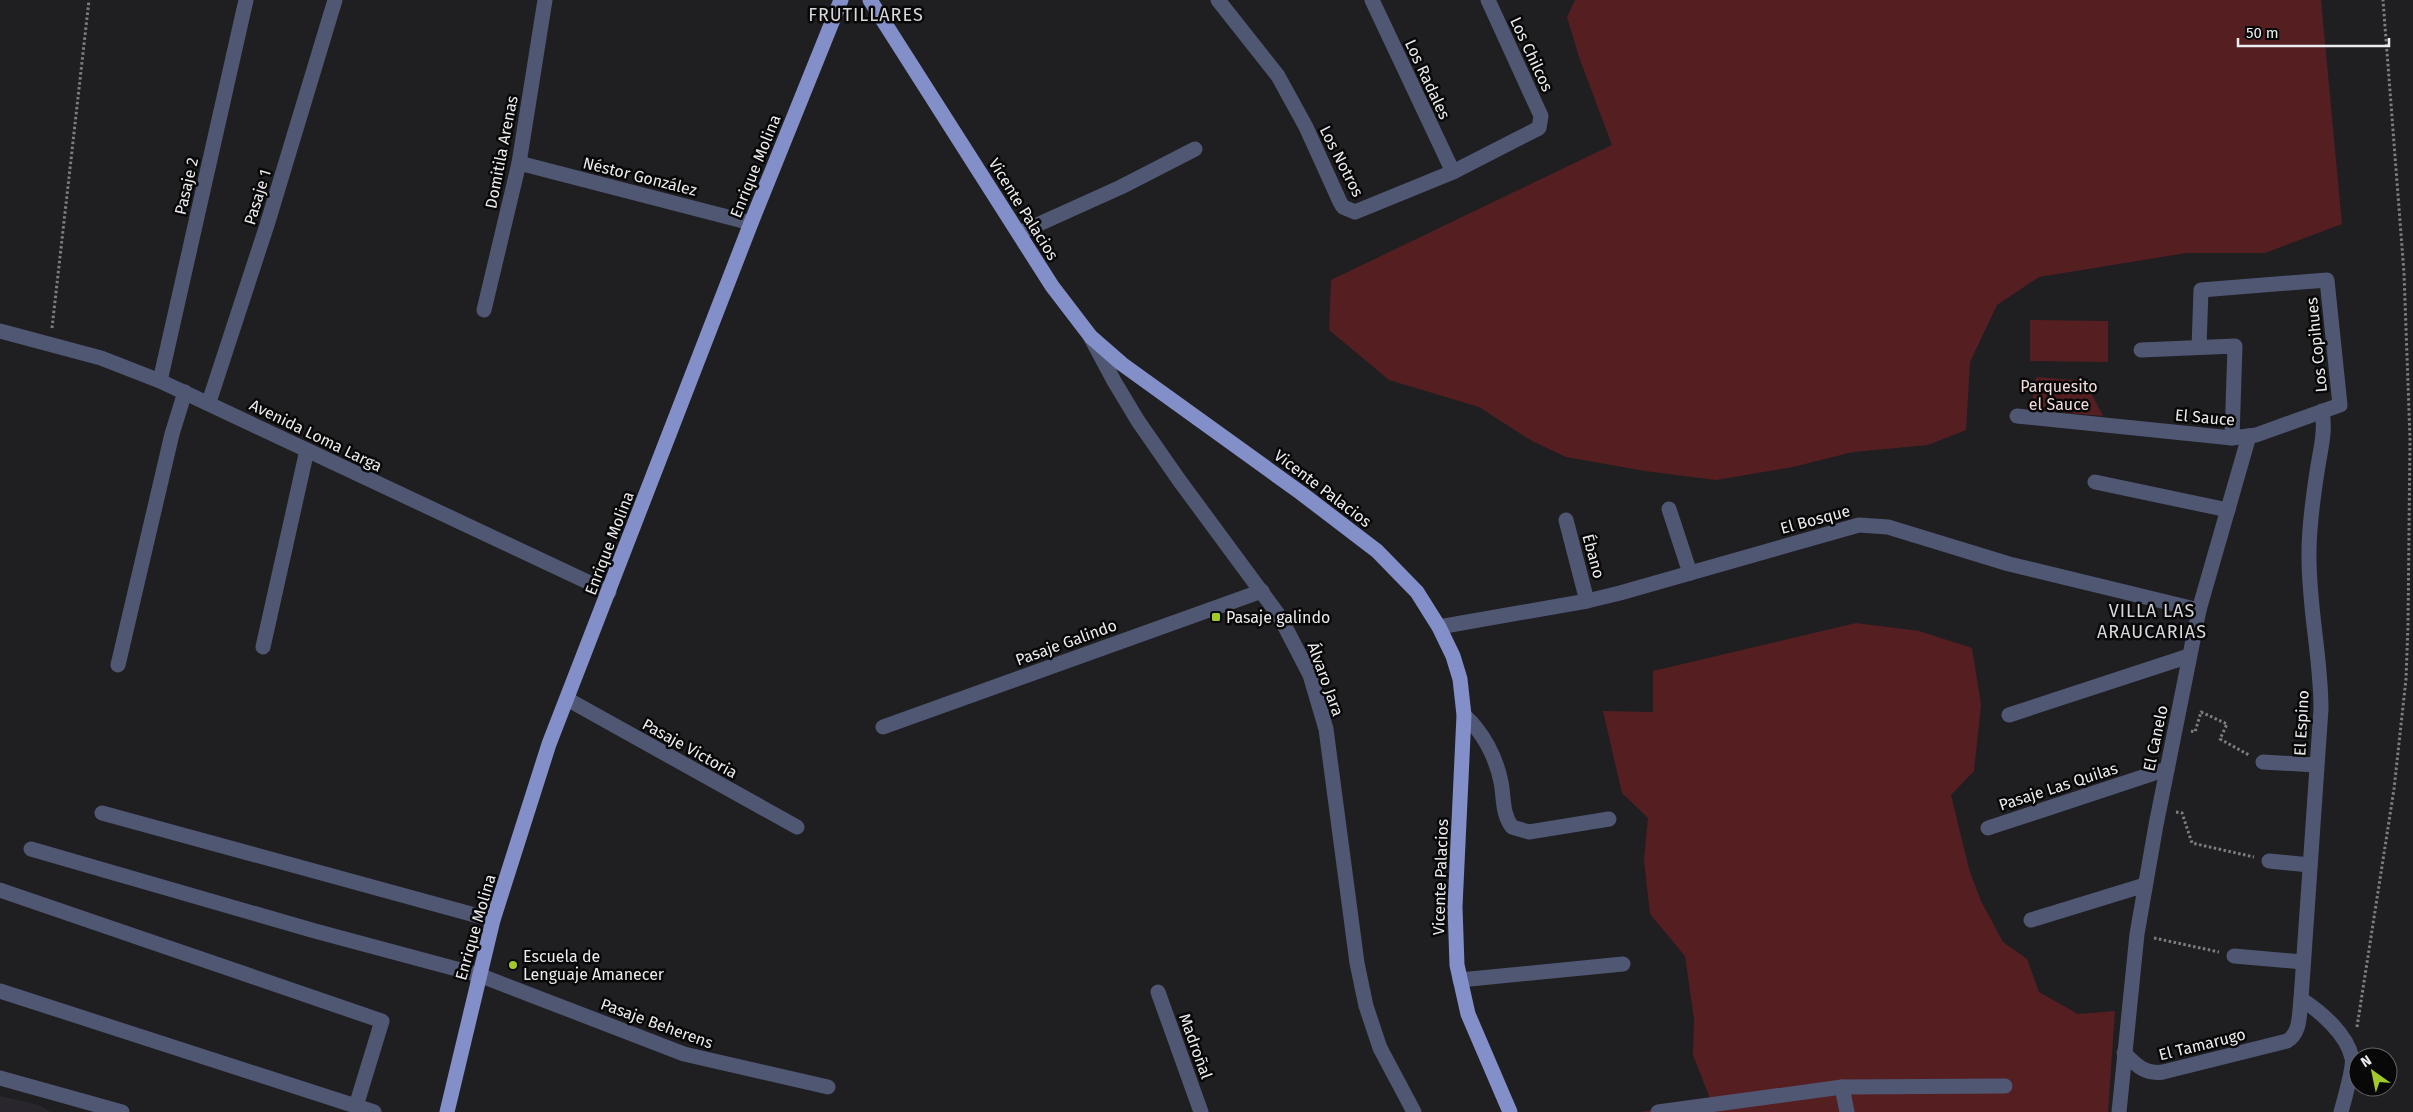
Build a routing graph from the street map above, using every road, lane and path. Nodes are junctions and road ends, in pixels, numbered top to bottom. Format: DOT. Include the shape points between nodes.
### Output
graph roads {
  1 [pos="89,0"];
  2 [pos="246,0"];
  3 [pos="334,0"];
  4 [pos="545,0"];
  5 [pos="841,0"];
  6 [pos="870,0"];
  7 [pos="1218,0"];
  8 [pos="1372,0"];
  9 [pos="1488,0"];
  10 [pos="2383,0"];
  11 [pos="1542,124"];
  12 [pos="1195,149"];
  13 [pos="519,163"];
  14 [pos="1452,172"];
  15 [pos="751,223"];
  16 [pos="1019,233"];
  17 [pos="484,310"];
  18 [pos="0,331"];
  19 [pos="1091,337"];
  20 [pos="50,343"];
  21 [pos="2199,347"];
  22 [pos="2141,350"];
  23 [pos="160,381"];
  24 [pos="185,392"];
  25 [pos="209,402"];
  26 [pos="2340,405"];
  27 [pos="2322,411"];
  28 [pos="2017,416"];
  29 [pos="2249,436"];
  30 [pos="2232,438"];
  31 [pos="307,450"];
  32 [pos="2095,482"];
  33 [pos="1669,509"];
  34 [pos="2228,510"];
  35 [pos="1566,520"];
  36 [pos="1690,573"];
  37 [pos="1262,590"];
  38 [pos="608,592"];
  39 [pos="1588,601"];
  40 [pos="2199,610"];
  41 [pos="1440,627"];
  42 [pos="264,647"];
  43 [pos="2189,656"];
  44 [pos="118,665"];
  45 [pos="567,699"];
  46 [pos="1464,715"];
  47 [pos="2009,715"];
  48 [pos="2176,726"];
  49 [pos="883,727"];
  50 [pos="2263,762"];
  51 [pos="2316,765"];
  52 [pos="2167,768"];
  53 [pos="102,813"];
  54 [pos="1608,819"];
  55 [pos="2156,825"];
  56 [pos="797,827"];
  57 [pos="1988,828"];
  58 [pos="31,849"];
  59 [pos="2269,861"];
  60 [pos="2310,865"];
  61 [pos="2145,885"];
  62 [pos="0,890"];
  63 [pos="493,920"];
  64 [pos="2031,920"];
  65 [pos="2137,934"];
  66 [pos="2234,956"];
  67 [pos="2303,962"];
  68 [pos="1623,964"];
  69 [pos="479,975"];
  70 [pos="1460,980"];
  71 [pos="0,991"];
  72 [pos="1158,992"];
  73 [pos="2301,999"];
  74 [pos="2357,1030"];
  75 [pos="2293,1037"];
  76 [pos="2124,1053"];
  77 [pos="0,1078"];
  78 [pos="2005,1086"];
  79 [pos="828,1087"];
  80 [pos="1842,1087"];
  81 [pos="356,1106"];
  82 [pos="122,1112"];
  83 [pos="374,1112"];
  84 [pos="447,1112"];
  85 [pos="1201,1112"];
  86 [pos="1414,1112"];
  87 [pos="1510,1112"];
  88 [pos="1658,1112"];
  89 [pos="1847,1112"];
  90 [pos="2119,1112"];
  91 [pos="2342,1112"];
  1 -- 20 [label="path"];
  2 -- 23 [label="street, Pasaje 2"];
  3 -- 25 [label="street, Pasaje 1" via="264,234"];
  4 -- 13 [label="street, Domitila Arenas"];
  5 -- 15 [label="main road, Enrique Molina"];
  6 -- 16 [label="main road, Vicente Palacios"];
  7 -- 14 [label="street, Los Notros" via="1283,84 1343,208 1361,211"];
  8 -- 14 [label="street, Los Radales"];
  9 -- 11 [label="street, Los Chilcos" via="1542,116"];
  10 -- 74 [label="path" via="2404,273 2410,439 2408,625 2406,679 2394,789"];
  11 -- 14 [label="street, Los Notros" via="1535,131"];
  12 -- 16 [label="street"];
  13 -- 15 [label="street, Néstor González"];
  13 -- 17 [label="street, Domitila Arenas"];
  15 -- 38 [label="main road, Enrique Molina"];
  16 -- 19 [label="main road, Vicente Palacios" via="1062,300"];
  18 -- 20 [label="street, Avenida Loma Larga"];
  19 -- 37 [label="street, Álvaro Jara" via="1138,421"];
  19 -- 41 [label="main road, Vicente Palacios" via="1122,364 1377,551 1417,592"];
  20 -- 23 [label="street, Avenida Loma Larga"];
  21 -- 22 [label="street"];
  21 -- 26 [label="street, Los Copihues" via="2201,290 2327,280"];
  21 -- 30 [label="street" via="2235,346"];
  23 -- 24 [label="street, Avenida Loma Larga"];
  24 -- 25 [label="street, Avenida Loma Larga"];
  24 -- 44 [label="street" via="172,434"];
  25 -- 31 [label="street, Avenida Loma Larga"];
  26 -- 27 [label="street, El Sauce"];
  27 -- 29 [label="street, El Sauce"];
  27 -- 51 [label="street, El Espino" via="2324,434 2313,496 2309,551 2310,590 2321,682"];
  28 -- 30 [label="street, El Sauce"];
  29 -- 30 [label="street, El Sauce"];
  29 -- 34 [label="street, El Canelo"];
  31 -- 38 [label="street, Avenida Loma Larga"];
  31 -- 42 [label="street"];
  32 -- 34 [label="street"];
  33 -- 36 [label="street"];
  34 -- 40 [label="street, El Canelo"];
  35 -- 39 [label="street, Ébano"];
  36 -- 39 [label="street, El Bosque"];
  36 -- 40 [label="street, El Bosque" via="1847,527 1873,525 2009,564"];
  37 -- 49 [label="street, Pasaje Galindo"];
  37 -- 86 [label="street, Álvaro Jara" via="1296,646 1320,702 1362,992 1380,1048"];
  38 -- 45 [label="main road, Enrique Molina"];
  39 -- 41 [label="street, El Bosque"];
  40 -- 43 [label="street, El Canelo"];
  41 -- 46 [label="main road, Vicente Palacios" via="1460,679"];
  43 -- 47 [label="street"];
  43 -- 48 [label="street, El Canelo"];
  45 -- 56 [label="street, Pasaje Victoria"];
  45 -- 63 [label="main road, Enrique Molina" via="549,744"];
  46 -- 54 [label="street" via="1482,733 1500,781 1505,814 1512,826 1529,832"];
  46 -- 70 [label="main road, Vicente Palacios" via="1455,927"];
  48 -- 50 [label="path" via="2195,732 2202,712 2227,724 2220,739"];
  48 -- 52 [label="street, El Canelo"];
  50 -- 51 [label="street"];
  51 -- 60 [label="street, El Espino"];
  52 -- 55 [label="street, El Canelo"];
  52 -- 57 [label="street, Pasaje Las Quilas"];
  53 -- 63 [label="street"];
  55 -- 59 [label="path" via="2170,828 2176,812 2182,813 2192,843"];
  55 -- 61 [label="street, El Canelo"];
  58 -- 69 [label="street, Pasaje Beherens"];
  59 -- 60 [label="street"];
  60 -- 67 [label="street, El Espino"];
  61 -- 64 [label="street"];
  61 -- 65 [label="street, El Canelo"];
  62 -- 81 [label="street" via="382,1021"];
  63 -- 69 [label="main road, Enrique Molina"];
  65 -- 66 [label="path"];
  65 -- 76 [label="street, El Canelo"];
  66 -- 67 [label="street"];
  67 -- 73 [label="street, El Espino"];
  68 -- 70 [label="street"];
  69 -- 79 [label="street, Pasaje Beherens" via="684,1054"];
  69 -- 84 [label="main road, Enrique Molina"];
  70 -- 87 [label="main road, Vicente Palacios" via="1475,1034"];
  71 -- 81 [label="street"];
  72 -- 85 [label="street, Madroñal"];
  73 -- 75 [label="street, El Espino"];
  73 -- 91 [label="street" via="2326,1018 2352,1059"];
  75 -- 76 [label="street, El Tamarugo" via="2156,1073 2138,1067"];
  76 -- 90 [label="street, El Canelo"];
  77 -- 82 [label="street"];
  78 -- 80 [label="street"];
  80 -- 88 [label="street"];
  80 -- 89 [label="street"];
  81 -- 83 [label="street"];
}
